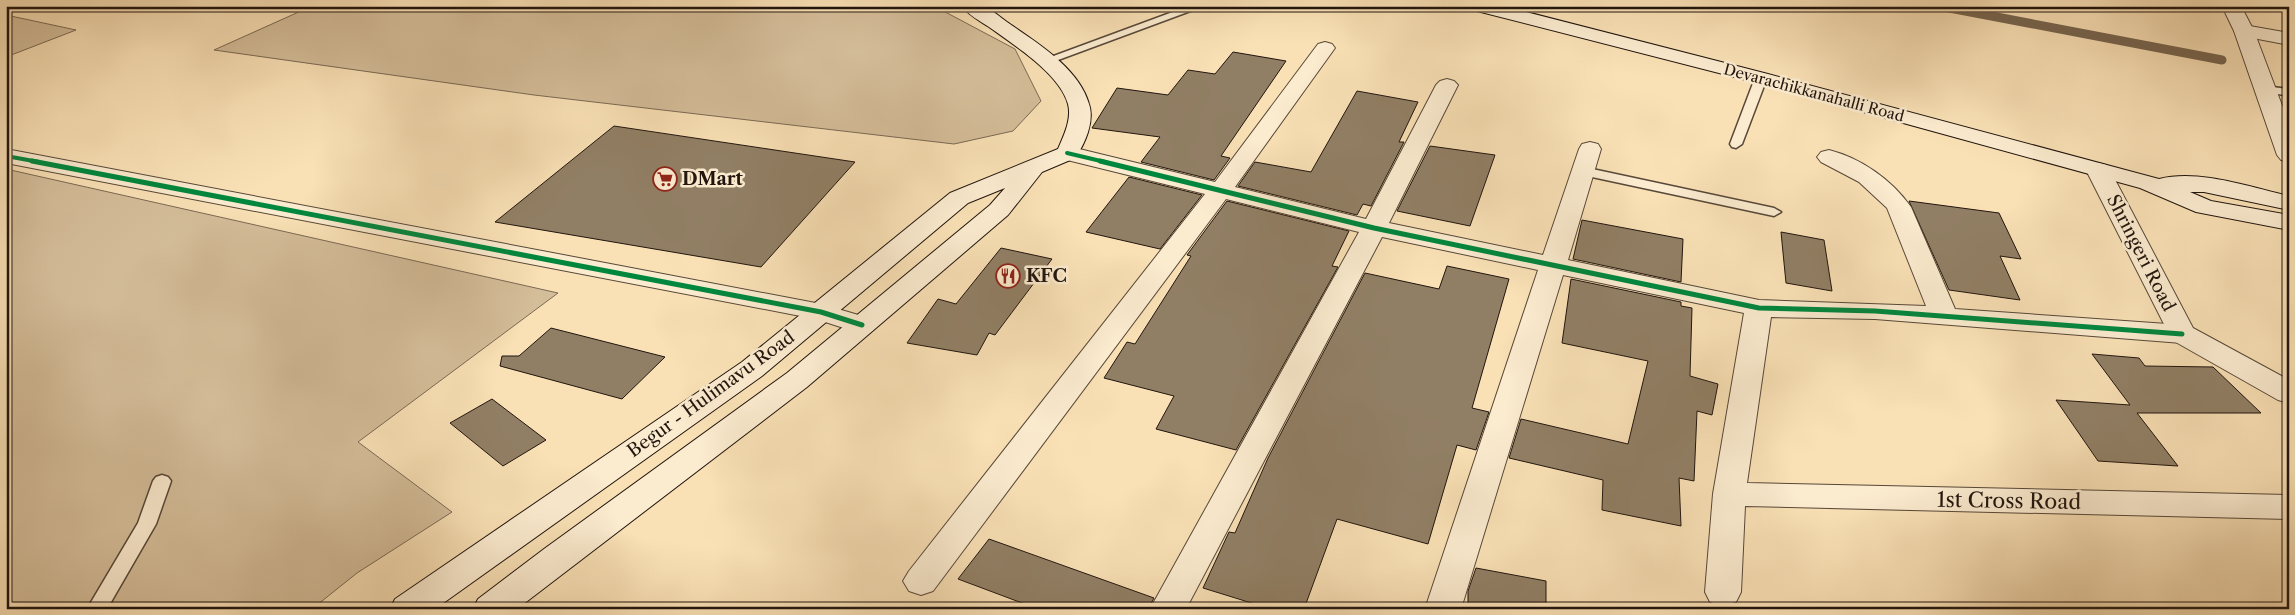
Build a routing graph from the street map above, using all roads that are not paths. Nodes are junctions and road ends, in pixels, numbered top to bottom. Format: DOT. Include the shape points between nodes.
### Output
graph roads {
  1 [pos="971,6"];
  2 [pos="1199,6"];
  3 [pos="1480,6"];
  4 [pos="2231,6"];
  5 [pos="2244,31"];
  6 [pos="2289,39"];
  7 [pos="1325,48"];
  8 [pos="1046,61"];
  9 [pos="1762,78"];
  10 [pos="1447,84"];
  11 [pos="2264,89"];
  12 [pos="2289,93"];
  13 [pos="1736,144"];
  14 [pos="1068,153"];
  15 [pos="2289,155"];
  16 [pos="6,156"];
  17 [pos="1830,157"];
  18 [pos="1586,160"];
  19 [pos="1032,170"];
  20 [pos="2098,170"];
  21 [pos="2148,183"];
  22 [pos="1221,190"];
  23 [pos="2289,203"];
  24 [pos="1774,212"];
  25 [pos="2289,224"];
  26 [pos="1374,228"];
  27 [pos="1554,265"];
  28 [pos="1759,308"];
  29 [pos="821,312"];
  30 [pos="1944,316"];
  31 [pos="862,325"];
  32 [pos="2182,334"];
  33 [pos="2289,393"];
  34 [pos="162,481"];
  35 [pos="1730,494"];
  36 [pos="2289,507"];
  37 [pos="921,581"];
  38 [pos="1724,592"];
  39 [pos="97,609"];
  40 [pos="408,609"];
  41 [pos="492,609"];
  42 [pos="1168,609"];
  43 [pos="1443,609"];
  1 -- 8 [label="street"];
  2 -- 8 [label="lane"];
  3 -- 9 [label="street, Devarachikkanahalli Road"];
  4 -- 5 [label="street"];
  5 -- 6 [label="street"];
  5 -- 11 [label="street"];
  7 -- 22 [label="street"];
  8 -- 14 [label="street" via="1075,90 1080,107 1077,133"];
  9 -- 13 [label="lane"];
  9 -- 20 [label="street, Devarachikkanahalli Road"];
  10 -- 26 [label="street"];
  11 -- 12 [label="lane"];
  11 -- 15 [label="street"];
  14 -- 19 [label="street, Begur - Hulimavu Road"];
  14 -- 22 [label="street"];
  16 -- 29 [label="street"];
  17 -- 30 [label="street" via="1876,181 1889,192 1898,206"];
  18 -- 24 [label="lane"];
  18 -- 27 [label="street"];
  19 -- 29 [label="street, Begur - Hulimavu Road" via="959,198"];
  19 -- 31 [label="street" via="999,210"];
  20 -- 21 [label="street, Devarachikkanahalli Road"];
  20 -- 32 [label="street, Shringeri Road"];
  21 -- 23 [label="street, Devarachikkanahalli Road" via="2204,186"];
  21 -- 25 [label="street, Devarachikkanahalli Road" via="2205,207"];
  22 -- 26 [label="street"];
  22 -- 37 [label="street"];
  26 -- 27 [label="street"];
  26 -- 42 [label="street"];
  27 -- 28 [label="street"];
  27 -- 43 [label="street"];
  28 -- 30 [label="street"];
  28 -- 35 [label="street"];
  29 -- 31 [label="street"];
  29 -- 40 [label="street, Begur - Hulimavu Road" via="752,369"];
  30 -- 32 [label="street"];
  31 -- 41 [label="street" via="797,380"];
  32 -- 33 [label="street"];
  34 -- 39 [label="lane" via="147,524"];
  35 -- 36 [label="street, 1st Cross Road"];
  35 -- 38 [label="street"];
}
